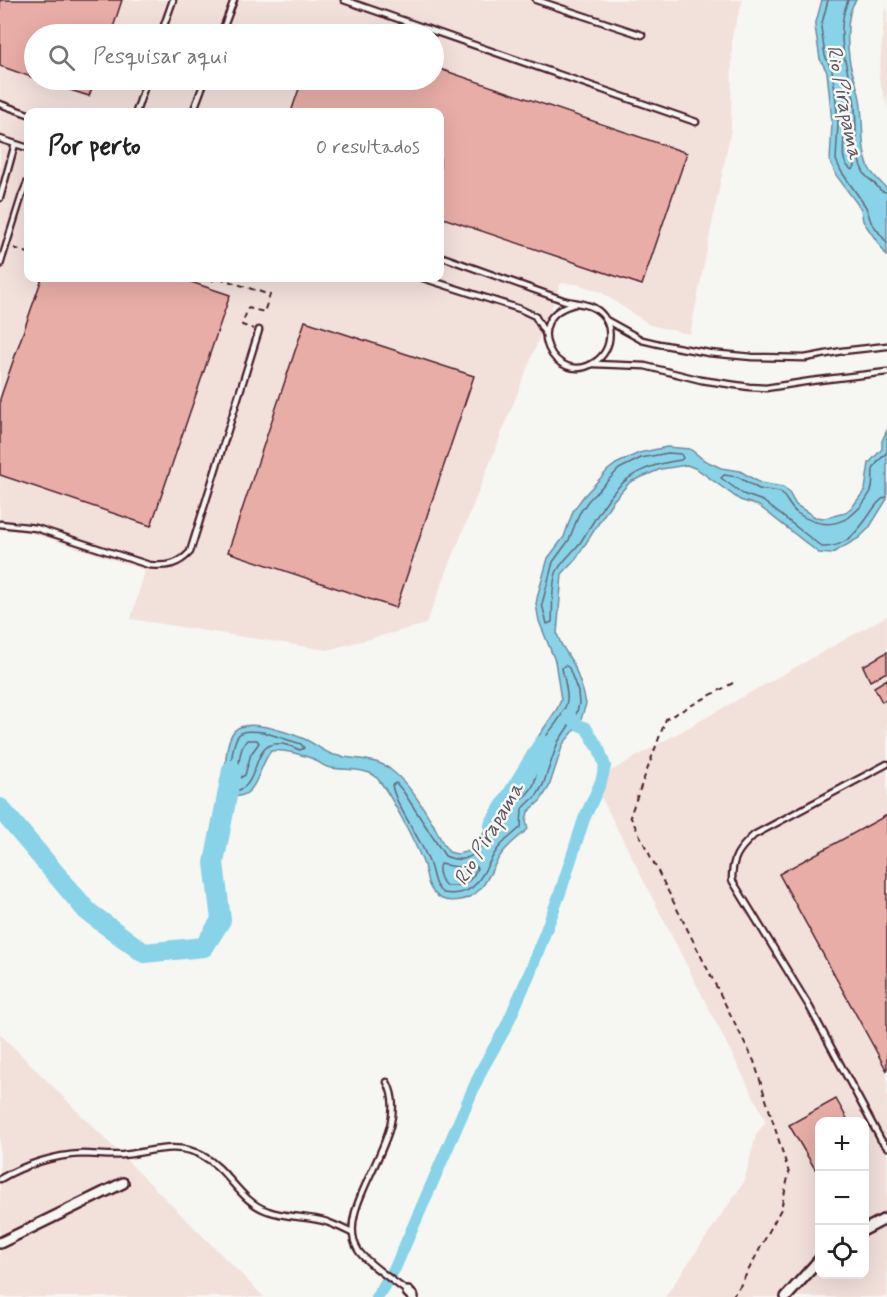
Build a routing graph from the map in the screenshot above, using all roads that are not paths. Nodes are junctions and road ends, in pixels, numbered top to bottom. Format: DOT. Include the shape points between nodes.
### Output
graph roads {
  1 [pos="173,0"];
  2 [pos="234,0"];
  3 [pos="344,0"];
  4 [pos="536,0"];
  5 [pos="165,24"];
  6 [pos="225,24"];
  7 [pos="413,24"];
  8 [pos="444,35"];
  9 [pos="642,35"];
  10 [pos="144,90"];
  11 [pos="202,90"];
  12 [pos="0,104"];
  13 [pos="137,108"];
  14 [pos="195,108"];
  15 [pos="24,113"];
  16 [pos="696,122"];
  17 [pos="0,139"];
  18 [pos="15,144"];
  19 [pos="24,147"];
  20 [pos="24,190"];
  21 [pos="0,198"];
  22 [pos="444,257"];
  23 [pos="0,265"];
  24 [pos="436,282"];
  25 [pos="575,304"];
  26 [pos="606,320"];
  27 [pos="259,330"];
  28 [pos="545,334"];
  29 [pos="887,345"];
  30 [pos="593,364"];
  31 [pos="887,372"];
  32 [pos="0,524"];
  33 [pos="887,764"];
  34 [pos="387,1082"];
  35 [pos="887,1147"];
  36 [pos="0,1179"];
  37 [pos="123,1183"];
  38 [pos="887,1218"];
  39 [pos="869,1227"];
  40 [pos="352,1233"];
  41 [pos="0,1243"];
  42 [pos="815,1264"];
  43 [pos="410,1295"];
  44 [pos="786,1297"];
  1 -- 5 [label="lane"];
  2 -- 6 [label="lane"];
  3 -- 7 [label="lane"];
  4 -- 9 [label="lane"];
  8 -- 16 [label="lane"];
  10 -- 13 [label="lane"];
  11 -- 14 [label="lane"];
  12 -- 15 [label="lane"];
  17 -- 18 [label="lane"];
  18 -- 19 [label="lane"];
  18 -- 21 [label="lane"];
  20 -- 23 [label="lane"];
  22 -- 25 [label="lane"];
  24 -- 28 [label="lane" via="520,309 534,316"];
  25 -- 26 [label="lane" via="593,307"];
  25 -- 28 [label="lane" via="551,317"];
  26 -- 29 [label="lane" via="642,340 752,357 805,358"];
  26 -- 30 [label="lane" via="610,340 607,350"];
  27 -- 32 [label="lane" via="190,552 181,562 149,565 36,528"];
  28 -- 30 [label="lane" via="550,352 564,365"];
  30 -- 31 [label="lane" via="645,366 701,380 766,388"];
  33 -- 35 [label="lane" via="754,835 739,850 732,880 809,1006"];
  34 -- 40 [label="lane" via="392,1119 355,1214"];
  36 -- 40 [label="lane" via="37,1162 60,1157 188,1150 215,1164 237,1189 267,1211 326,1222"];
  37 -- 41 [label="street"];
  38 -- 39 [label="street"];
  40 -- 43 [label="lane" via="359,1251"];
  42 -- 44 [label="street"];
}
